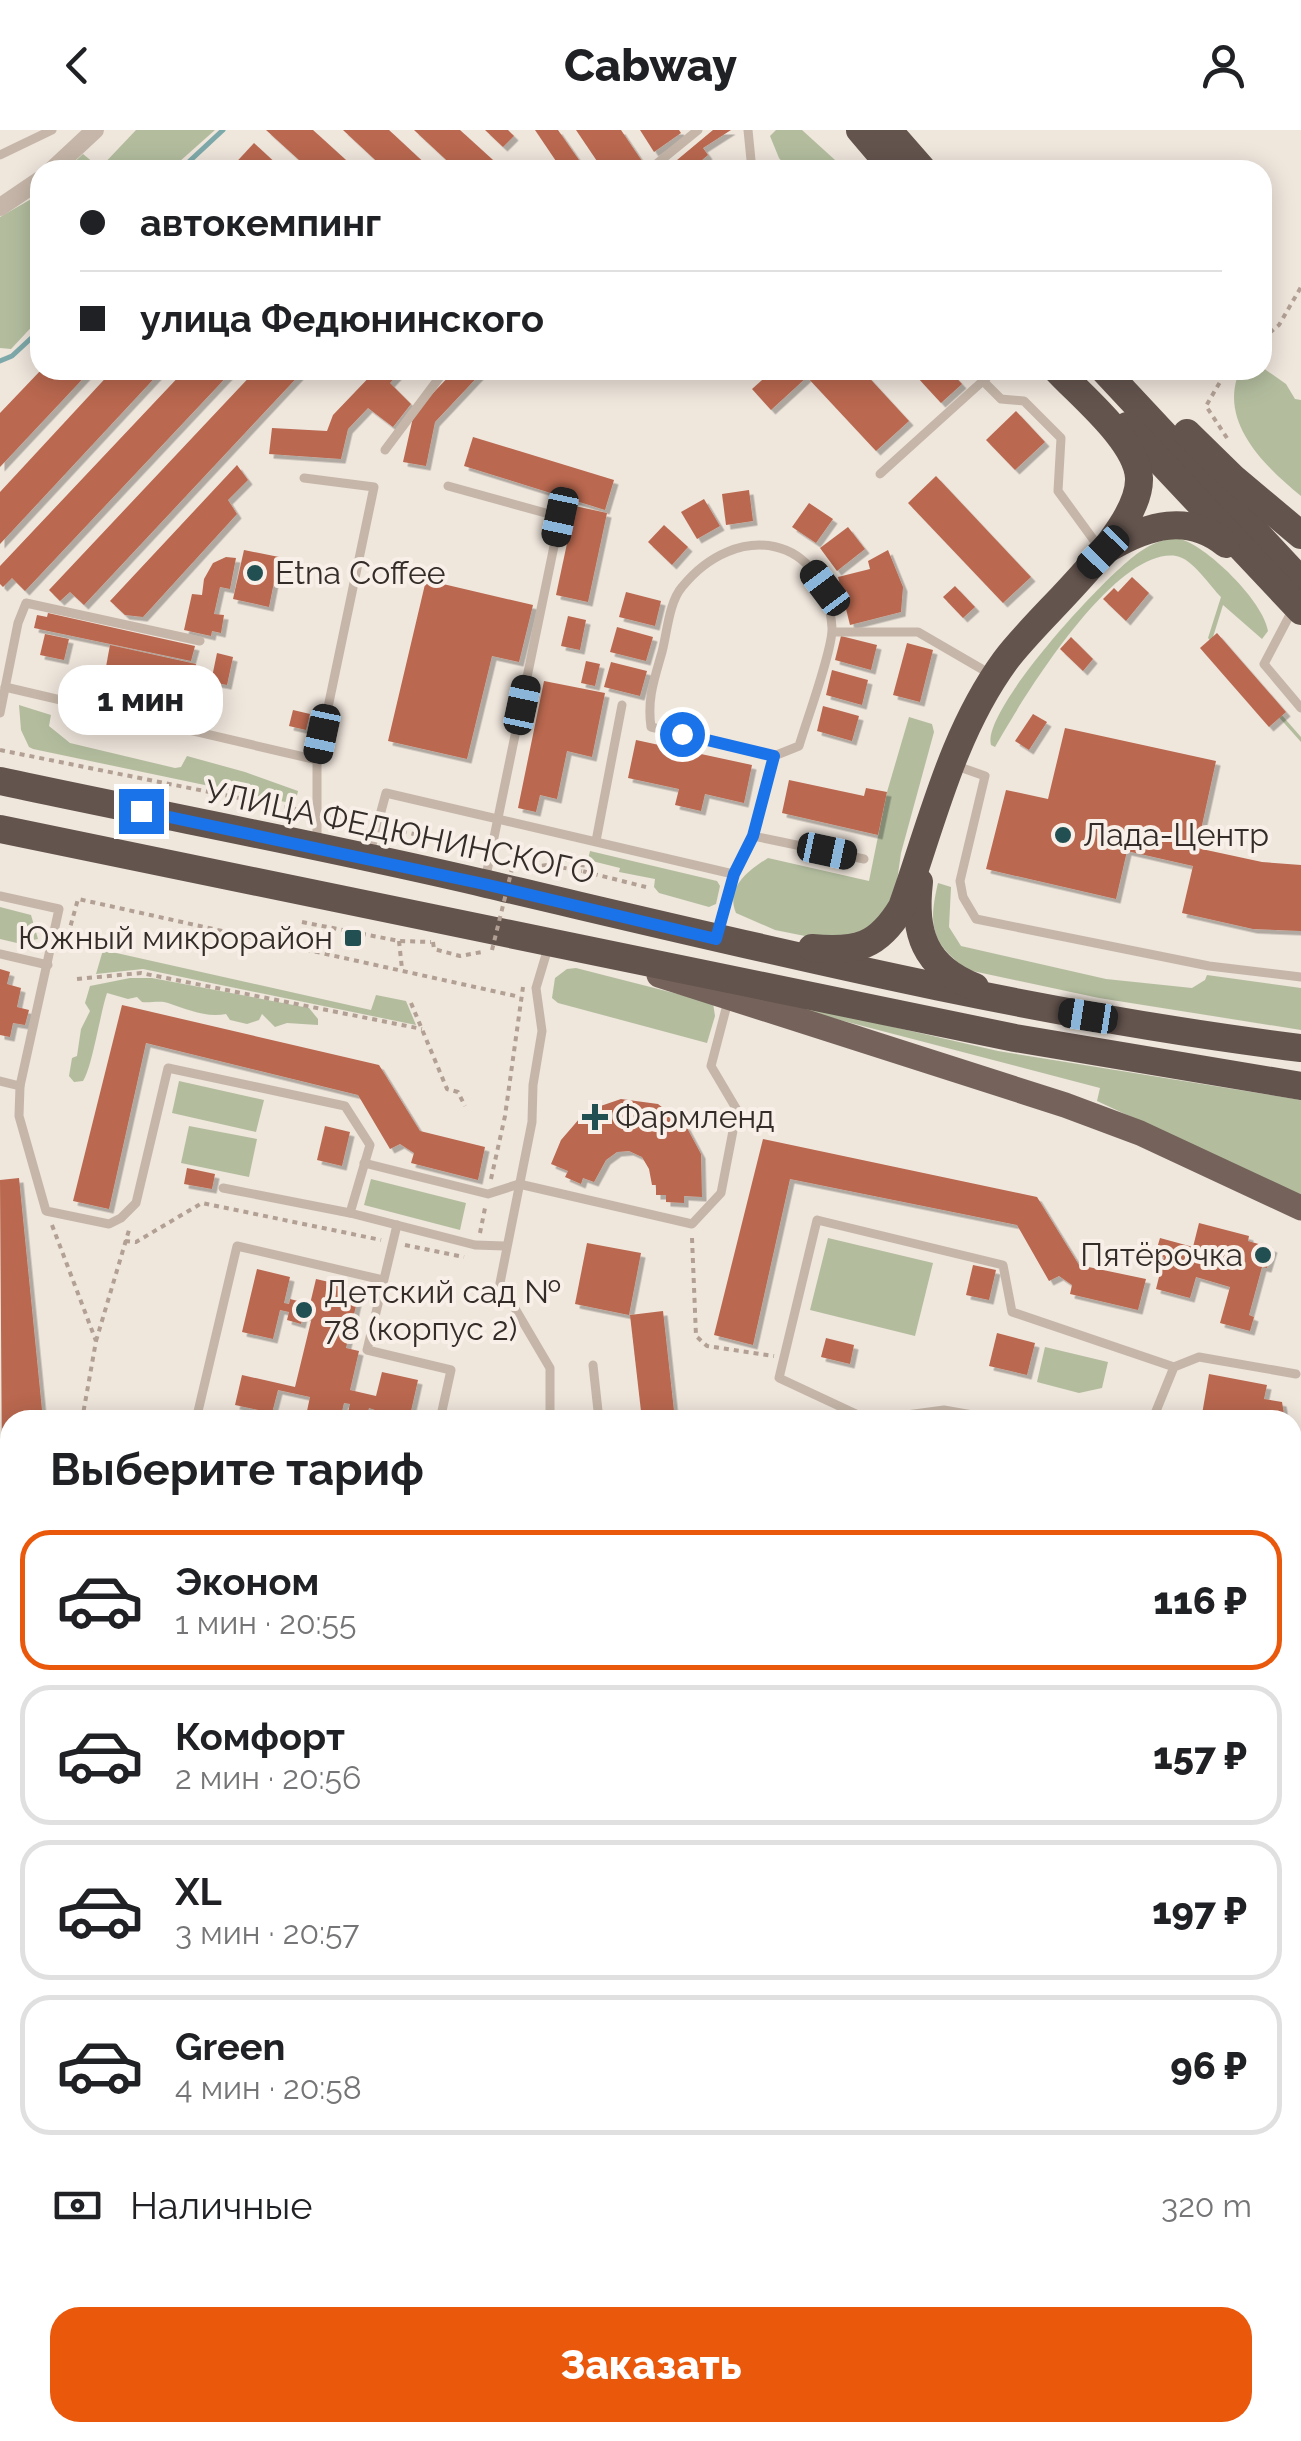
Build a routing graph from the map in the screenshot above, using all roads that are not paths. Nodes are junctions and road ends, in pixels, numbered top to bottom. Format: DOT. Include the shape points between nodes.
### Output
graph roads {
  1 [pos="52,130"];
  2 [pos="94,130"];
  3 [pos="698,130"];
  4 [pos="748,130"];
  5 [pos="858,130"];
  6 [pos="895,149"];
  7 [pos="0,155"];
  8 [pos="62,160"];
  9 [pos="661,160"];
  10 [pos="751,160"];
  11 [pos="878,160"];
  12 [pos="30,187"];
  13 [pos="0,207"];
  14 [pos="437,380"];
  15 [pos="1066,380"];
  16 [pos="1084,380"];
  17 [pos="1112,380"];
  18 [pos="1136,380"];
  19 [pos="983,381"];
  20 [pos="384,450"];
  21 [pos="880,474"];
  22 [pos="304,478"];
  23 [pos="448,486"];
  24 [pos="1301,535"];
  25 [pos="1103,552"];
  26 [pos="1293,595"];
  27 [pos="832,632"];
  28 [pos="200,641"];
  29 [pos="994,676"];
  30 [pos="5,688"];
  31 [pos="622,705"];
  32 [pos="1301,708"];
  33 [pos="0,713"];
  34 [pos="774,756"];
  35 [pos="317,760"];
  36 [pos="950,764"];
  37 [pos="0,781"];
  38 [pos="498,818"];
  39 [pos="0,829"];
  40 [pos="753,836"];
  41 [pos="596,841"];
  42 [pos="924,846"];
  43 [pos="317,848"];
  44 [pos="369,858"];
  45 [pos="864,859"];
  46 [pos="734,874"];
  47 [pos="484,884"];
  48 [pos="0,896"];
  49 [pos="721,940"];
  50 [pos="550,943"];
  51 [pos="578,949"];
  52 [pos="0,954"];
  53 [pos="48,965"];
  54 [pos="1301,977"];
  55 [pos="729,998"];
  56 [pos="1023,1006"];
  57 [pos="1301,1048"];
  58 [pos="0,1081"];
  59 [pos="20,1086"];
  60 [pos="1301,1086"];
  61 [pos="364,1163"];
  62 [pos="519,1184"];
  63 [pos="223,1188"];
  64 [pos="1301,1208"];
  65 [pos="350,1213"];
  66 [pos="396,1225"];
  67 [pos="505,1246"];
  68 [pos="383,1280"];
  69 [pos="593,1365"];
  70 [pos="1174,1366"];
  71 [pos="1299,1375"];
  72 [pos="198,1410"];
  73 [pos="442,1410"];
  74 [pos="550,1410"];
  75 [pos="598,1410"];
  76 [pos="847,1410"];
  77 [pos="1159,1410"];
  1 -- 7 [label="lane"];
  2 -- 8 [label="street"];
  3 -- 9 [label="lane"];
  4 -- 10 [label="lane"];
  5 -- 6 [label="highway"];
  5 -- 11 [label="highway"];
  12 -- 13 [label="street"];
  14 -- 20 [label="lane"];
  15 -- 25 [label="highway" via="1121,439 1138,470 1133,507"];
  16 -- 26 [label="highway"];
  17 -- 26 [label="highway"];
  18 -- 24 [label="highway"];
  19 -- 21 [label="lane"];
  19 -- 25 [label="lane" via="1001,399 1024,401 1061,438 1058,492"];
  22 -- 35 [label="lane" via="374,488"];
  23 -- 38 [label="lane" via="560,517"];
  25 -- 26 [label="highway" via="1153,527 1190,525 1220,538"];
  25 -- 29 [label="highway"];
  26 -- 32 [label="lane" via="1264,664"];
  27 -- 29 [label="lane" via="918,632"];
  27 -- 34 [label="lane" via="798,746"];
  27 -- 34 [label="lane" via="825,588 800,554 761,544 711,558 678,590 648,705 652,727"];
  28 -- 30 [label="lane" via="26,603"];
  29 -- 36 [label="highway"];
  30 -- 33 [label="lane"];
  30 -- 35 [label="lane"];
  31 -- 41 [label="lane"];
  34 -- 40 [label="lane"];
  35 -- 43 [label="lane"];
  36 -- 42 [label="highway"];
  36 -- 54 [label="lane" via="985,776 960,881 976,918 1209,966"];
  37 -- 43 [label="highway, УЛИЦА ФЕДЮНИНСКОГО"];
  38 -- 41 [label="lane"];
  38 -- 44 [label="lane" via="386,792"];
  38 -- 47 [label="lane"];
  39 -- 50 [label="highway"];
  40 -- 45 [label="lane"];
  40 -- 46 [label="lane"];
  41 -- 46 [label="lane"];
  42 -- 49 [label="highway" via="892,925 870,943 842,950"];
  42 -- 56 [label="highway" via="916,912 930,955 965,983"];
  43 -- 44 [label="highway, УЛИЦА ФЕДЮНИНСКОГО"];
  44 -- 47 [label="highway, УЛИЦА ФЕДЮНИНСКОГО"];
  46 -- 49 [label="lane"];
  47 -- 49 [label="highway, УЛИЦА ФЕДЮНИНСКОГО"];
  48 -- 53 [label="lane" via="59,909"];
  49 -- 56 [label="highway"];
  50 -- 51 [label="highway"];
  50 -- 62 [label="lane" via="536,988 542,1031"];
  51 -- 55 [label="main road"];
  51 -- 60 [label="highway" via="1015,1038"];
  52 -- 53 [label="lane"];
  53 -- 59 [label="lane"];
  55 -- 62 [label="lane" via="711,1066 737,1110 720,1194 692,1224"];
  55 -- 64 [label="main road" via="1065,1104"];
  56 -- 57 [label="highway"];
  58 -- 59 [label="lane"];
  59 -- 61 [label="lane" via="21,1134 46,1212 109,1224 136,1203 168,1068 346,1106 370,1145"];
  61 -- 62 [label="lane" via="488,1194"];
  61 -- 65 [label="lane"];
  62 -- 67 [label="lane"];
  63 -- 65 [label="lane"];
  65 -- 66 [label="lane"];
  66 -- 67 [label="lane"];
  66 -- 68 [label="lane"];
  67 -- 74 [label="lane" via="500,1284 550,1368"];
  68 -- 72 [label="lane" via="237,1246"];
  68 -- 73 [label="lane" via="367,1350 452,1370"];
  69 -- 75 [label="lane"];
  70 -- 71 [label="lane" via="1199,1358"];
  70 -- 76 [label="lane" via="1012,1312 1003,1265 817,1220 778,1378"];
  70 -- 77 [label="lane"];
}
